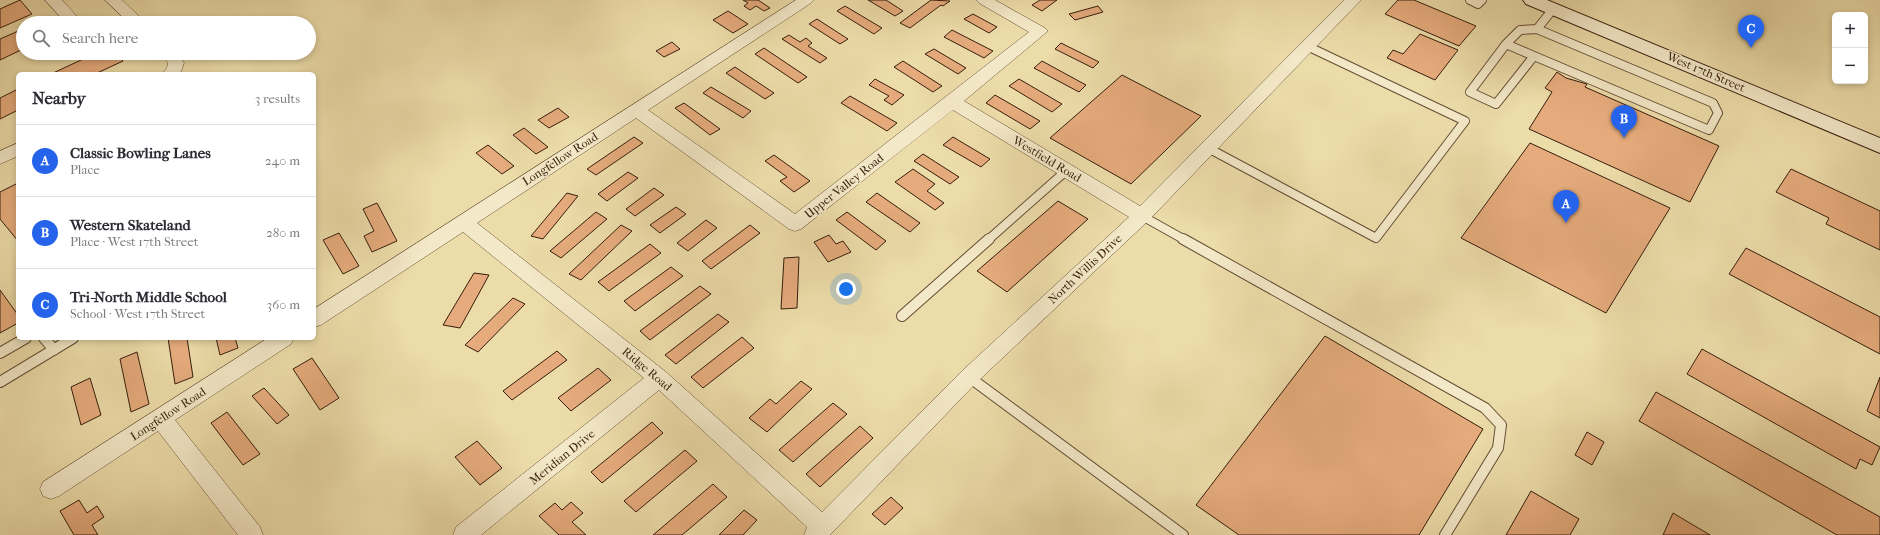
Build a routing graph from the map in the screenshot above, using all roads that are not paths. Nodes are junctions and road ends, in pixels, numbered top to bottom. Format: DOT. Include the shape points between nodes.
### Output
graph roads {
  1 [pos="53,0"];
  2 [pos="113,0"];
  3 [pos="806,0"];
  4 [pos="984,0"];
  5 [pos="1353,0"];
  6 [pos="1470,0"];
  7 [pos="1482,0"];
  8 [pos="1532,0"];
  9 [pos="1553,9"];
  10 [pos="68,16"];
  11 [pos="130,16"];
  12 [pos="1537,29"];
  13 [pos="1506,44"];
  14 [pos="1307,46"];
  15 [pos="1534,56"];
  16 [pos="174,60"];
  17 [pos="172,72"];
  18 [pos="952,102"];
  19 [pos="636,110"];
  20 [pos="1880,146"];
  21 [pos="1208,148"];
  22 [pos="16,150"];
  23 [pos="0,158"];
  24 [pos="1067,170"];
  25 [pos="1142,216"];
  26 [pos="463,222"];
  27 [pos="902,316"];
  28 [pos="316,317"];
  29 [pos="23,340"];
  30 [pos="46,340"];
  31 [pos="70,340"];
  32 [pos="281,340"];
  33 [pos="54,350"];
  34 [pos="0,354"];
  35 [pos="969,377"];
  36 [pos="660,378"];
  37 [pos="0,382"];
  38 [pos="161,418"];
  39 [pos="52,489"];
  40 [pos="819,531"];
  41 [pos="252,535"];
  42 [pos="464,535"];
  43 [pos="1183,535"];
  44 [pos="1445,535"];
  1 -- 10 [label="street"];
  2 -- 11 [label="street"];
  3 -- 19 [label="street, Longfellow Road"];
  4 -- 18 [label="street" via="1040,31"];
  5 -- 14 [label="street, North Willis Drive"];
  6 -- 7 [label="lane" via="1478,4"];
  8 -- 9 [label="main road, West 17th Street"];
  9 -- 12 [label="lane"];
  9 -- 20 [label="main road, West 17th Street"];
  12 -- 13 [label="lane" via="1520,30"];
  12 -- 15 [label="lane" via="1713,103 1718,113 1708,130"];
  13 -- 15 [label="lane"];
  13 -- 15 [label="lane" via="1470,92 1496,104"];
  14 -- 21 [label="street, North Willis Drive"];
  14 -- 21 [label="lane" via="1465,121 1376,238"];
  16 -- 17 [label="street" via="176,63"];
  18 -- 19 [label="street, Upper Valley Road" via="795,224"];
  18 -- 24 [label="street, Westfield Road"];
  19 -- 26 [label="street, Longfellow Road"];
  21 -- 25 [label="street, North Willis Drive"];
  22 -- 23 [label="street"];
  24 -- 25 [label="street, Westfield Road"];
  24 -- 27 [label="lane"];
  25 -- 35 [label="street, North Willis Drive"];
  25 -- 44 [label="lane" via="1484,408 1501,425 1498,448"];
  26 -- 28 [label="street, Longfellow Road"];
  26 -- 36 [label="street, Ridge Road"];
  29 -- 34 [label="lane"];
  30 -- 33 [label="lane"];
  31 -- 33 [label="lane"];
  32 -- 38 [label="street, Longfellow Road"];
  33 -- 37 [label="lane"];
  35 -- 40 [label="street, North Willis Drive"];
  35 -- 43 [label="lane"];
  36 -- 40 [label="street, Ridge Road"];
  36 -- 42 [label="street, Meridian Drive"];
  38 -- 39 [label="street, Longfellow Road"];
  38 -- 41 [label="street"];
}
